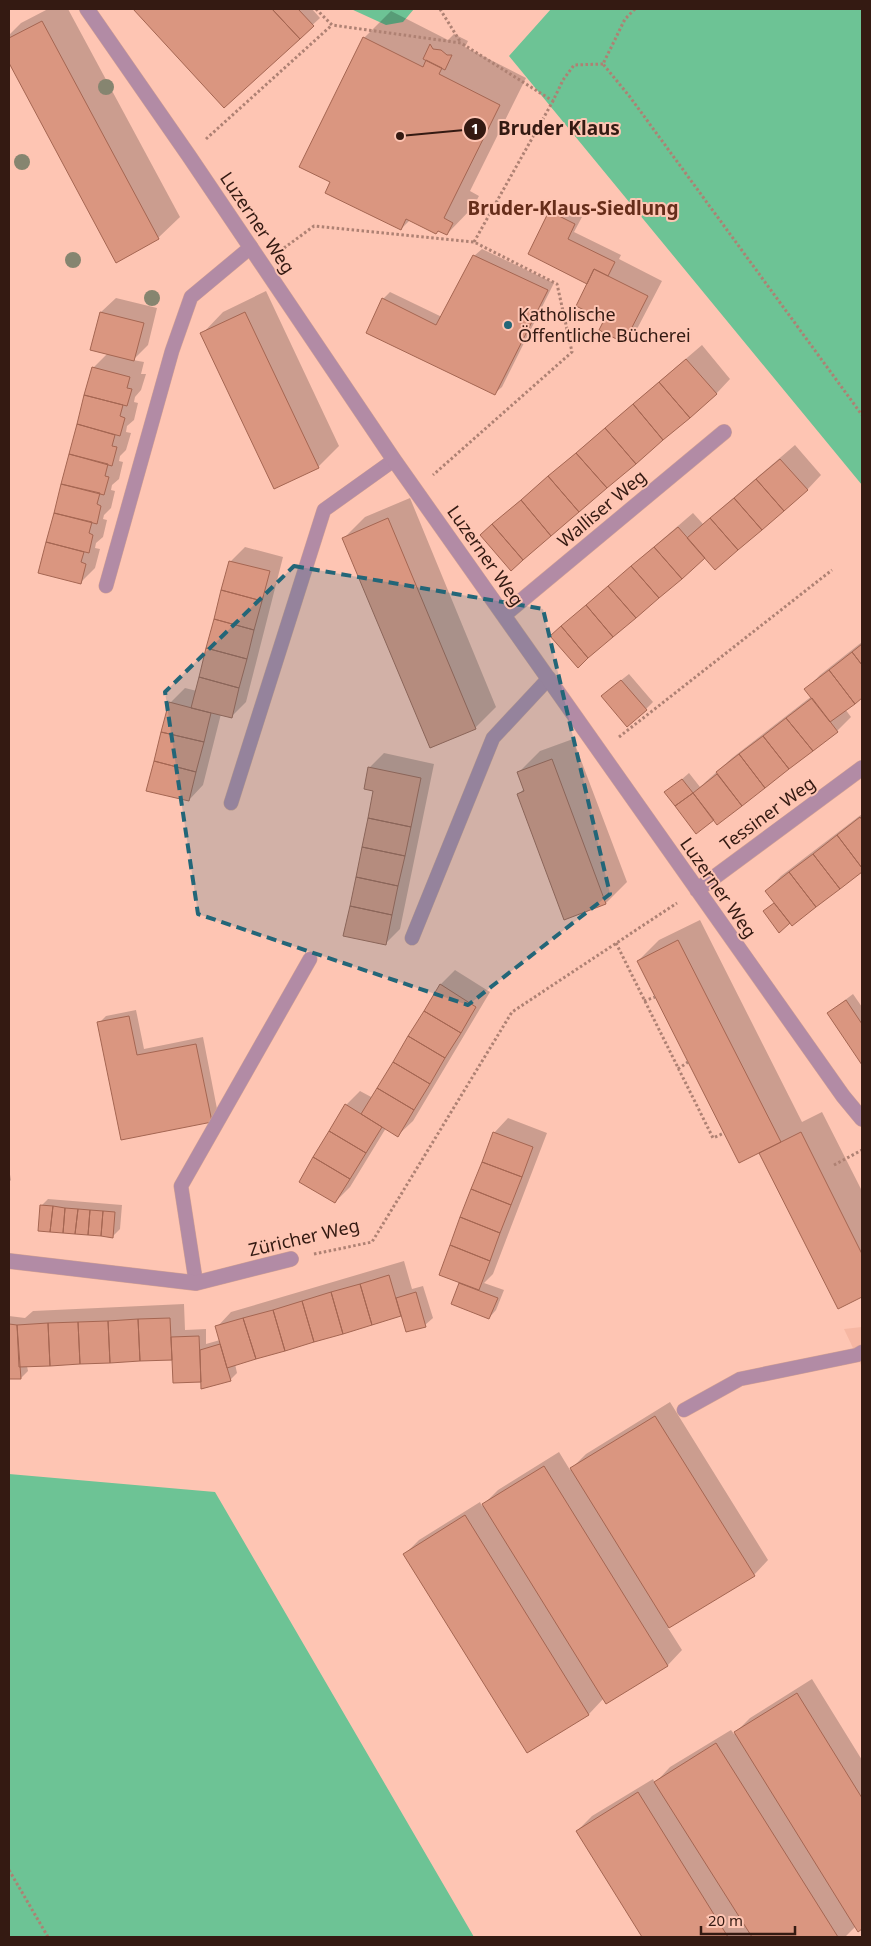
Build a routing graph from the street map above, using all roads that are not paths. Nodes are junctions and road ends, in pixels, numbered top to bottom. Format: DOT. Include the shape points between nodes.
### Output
graph roads {
  1 [pos="87,9"];
  2 [pos="250,248"];
  3 [pos="724,432"];
  4 [pos="394,460"];
  5 [pos="106,586"];
  6 [pos="504,615"];
  7 [pos="548,678"];
  8 [pos="862,768"];
  9 [pos="231,803"];
  10 [pos="696,890"];
  11 [pos="412,938"];
  12 [pos="310,958"];
  13 [pos="862,1120"];
  14 [pos="291,1258"];
  15 [pos="9,1261"];
  16 [pos="196,1283"];
  17 [pos="862,1352"];
  18 [pos="684,1410"];
  1 -- 2 [label="street, Luzerner Weg"];
  2 -- 4 [label="street, Luzerner Weg"];
  2 -- 5 [label="lane" via="190,297"];
  3 -- 6 [label="street, Walliser Weg"];
  4 -- 6 [label="street, Luzerner Weg"];
  4 -- 9 [label="lane" via="324,510"];
  6 -- 7 [label="street, Luzerner Weg"];
  7 -- 10 [label="street, Luzerner Weg"];
  7 -- 11 [label="lane" via="493,738"];
  8 -- 10 [label="street, Tessiner Weg"];
  10 -- 13 [label="street, Luzerner Weg"];
  12 -- 16 [label="lane" via="181,1186"];
  14 -- 16 [label="street, Züricher Weg"];
  15 -- 16 [label="street, Züricher Weg"];
  17 -- 18 [label="lane" via="740,1379"];
}
